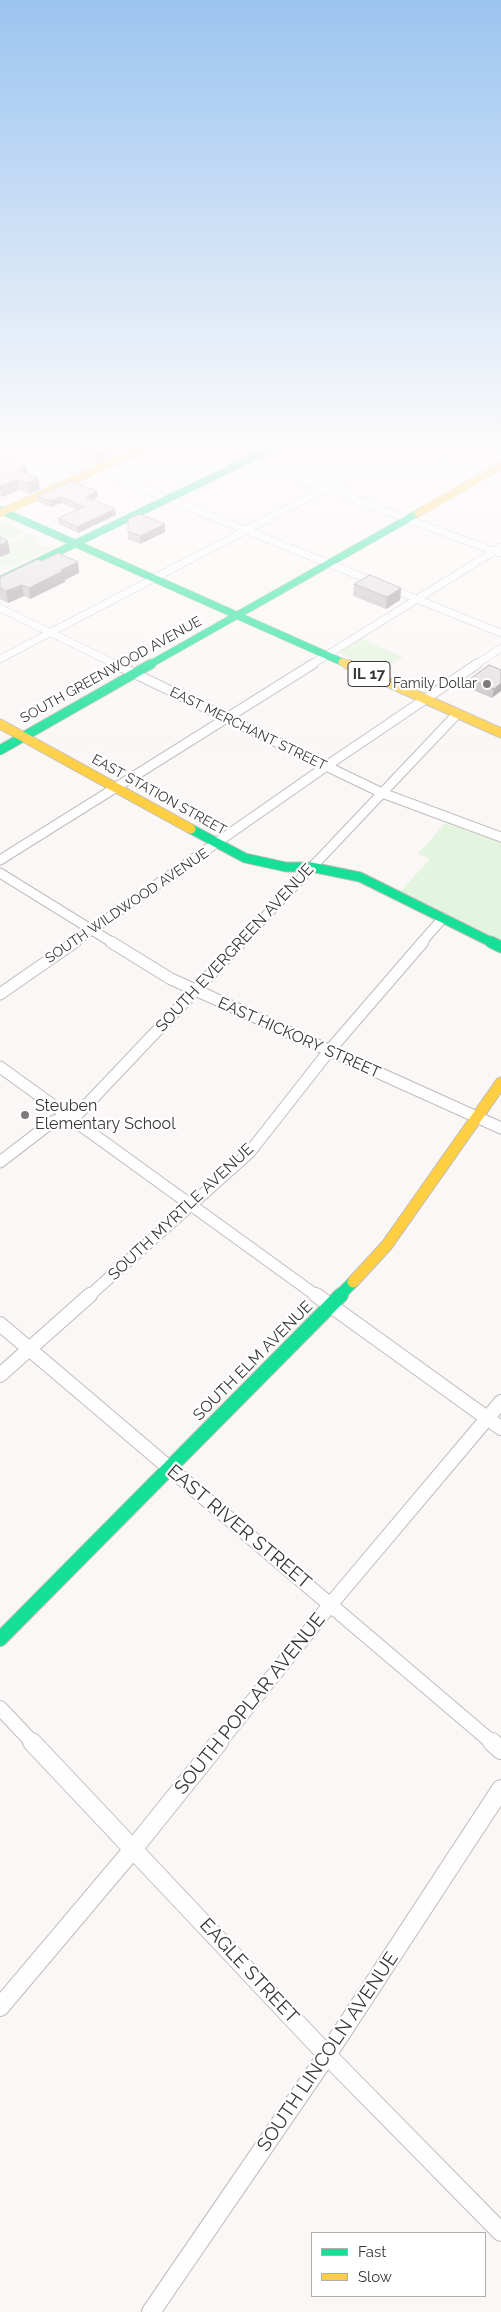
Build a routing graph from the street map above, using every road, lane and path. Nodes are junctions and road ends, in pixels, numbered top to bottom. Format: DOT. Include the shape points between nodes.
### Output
graph roads {
  1 [pos="55,554"];
  2 [pos="99,554"];
  3 [pos="199,554"];
  4 [pos="303,554"];
  5 [pos="346,554"];
  6 [pos="493,554"];
  7 [pos="328,564"];
  8 [pos="154,578"];
  9 [pos="0,580"];
  10 [pos="417,600"];
  11 [pos="0,608"];
  12 [pos="238,615"];
  13 [pos="50,632"];
  14 [pos="501,634"];
  15 [pos="501,648"];
  16 [pos="328,656"];
  17 [pos="0,659"];
  18 [pos="134,674"];
  19 [pos="427,700"];
  20 [pos="457,714"];
  21 [pos="226,719"];
  22 [pos="0,724"];
  23 [pos="501,733"];
  24 [pos="23,737"];
  25 [pos="0,750"];
  26 [pos="325,768"];
  27 [pos="116,788"];
  28 [pos="382,793"];
  29 [pos="501,837"];
  30 [pos="218,844"];
  31 [pos="0,860"];
  32 [pos="311,867"];
  33 [pos="0,873"];
  34 [pos="443,918"];
  35 [pos="91,930"];
  36 [pos="501,947"];
  37 [pos="194,991"];
  38 [pos="0,994"];
  39 [pos="329,1051"];
  40 [pos="0,1067"];
  41 [pos="501,1083"];
  42 [pos="69,1117"];
  43 [pos="478,1118"];
  44 [pos="501,1128"];
  45 [pos="0,1162"];
  46 [pos="192,1205"];
  47 [pos="331,1306"];
  48 [pos="0,1324"];
  49 [pos="30,1349"];
  50 [pos="0,1375"];
  51 [pos="501,1402"];
  52 [pos="488,1419"];
  53 [pos="501,1428"];
  54 [pos="168,1468"];
  55 [pos="330,1605"];
  56 [pos="0,1639"];
  57 [pos="0,1708"];
  58 [pos="501,1750"];
  59 [pos="501,1789"];
  60 [pos="134,1848"];
  61 [pos="0,2007"];
  62 [pos="328,2055"];
  63 [pos="501,2232"];
  64 [pos="151,2312"];
  1 -- 9 [label="main road"];
  2 -- 8 [label="main road, IL 17"];
  3 -- 8 [label="street"];
  4 -- 7 [label="street"];
  5 -- 7 [label="main road, SOUTH GREENWOOD AVENUE"];
  6 -- 10 [label="street"];
  7 -- 10 [label="street"];
  7 -- 12 [label="main road, SOUTH GREENWOOD AVENUE"];
  8 -- 12 [label="main road, IL 17"];
  8 -- 13 [label="street"];
  10 -- 14 [label="street"];
  10 -- 16 [label="street"];
  11 -- 13 [label="street, EAST MERCHANT STREET"];
  12 -- 16 [label="main road, IL 17"];
  12 -- 18 [label="main road, SOUTH GREENWOOD AVENUE"];
  13 -- 17 [label="street"];
  13 -- 18 [label="street, EAST MERCHANT STREET"];
  15 -- 19 [label="street, SOUTH WILDWOOD AVENUE"];
  16 -- 19 [label="main road, IL 17"];
  16 -- 21 [label="street"];
  18 -- 21 [label="street, EAST MERCHANT STREET"];
  18 -- 24 [label="main road, SOUTH GREENWOOD AVENUE"];
  19 -- 20 [label="main road, IL 17"];
  19 -- 26 [label="street, SOUTH WILDWOOD AVENUE"];
  20 -- 23 [label="main road, IL 17"];
  20 -- 28 [label="street, SOUTH EVERGREEN AVENUE"];
  21 -- 26 [label="street, EAST MERCHANT STREET"];
  21 -- 27 [label="street"];
  22 -- 24 [label="main road, EAST STATION STREET"];
  24 -- 25 [label="main road, SOUTH GREENWOOD AVENUE"];
  24 -- 27 [label="main road, EAST STATION STREET"];
  26 -- 28 [label="street, EAST MERCHANT STREET"];
  26 -- 30 [label="street, SOUTH WILDWOOD AVENUE"];
  27 -- 30 [label="main road, EAST STATION STREET"];
  27 -- 31 [label="street"];
  28 -- 29 [label="street, EAST MERCHANT STREET"];
  28 -- 32 [label="street, SOUTH EVERGREEN AVENUE"];
  30 -- 32 [label="main road, EAST STATION STREET" via="259,862"];
  30 -- 35 [label="street, SOUTH WILDWOOD AVENUE"];
  32 -- 34 [label="main road, EAST STATION STREET" via="360,877"];
  32 -- 37 [label="street, SOUTH EVERGREEN AVENUE"];
  33 -- 35 [label="street, EAST HICKORY STREET"];
  34 -- 36 [label="main road, EAST STATION STREET"];
  34 -- 39 [label="street, SOUTH MYRTLE AVENUE"];
  35 -- 37 [label="street, EAST HICKORY STREET" via="170,980"];
  35 -- 38 [label="street, SOUTH WILDWOOD AVENUE"];
  37 -- 39 [label="street, EAST HICKORY STREET"];
  37 -- 42 [label="street, SOUTH EVERGREEN AVENUE" via="79,1113"];
  39 -- 43 [label="street, EAST HICKORY STREET"];
  39 -- 46 [label="street, SOUTH MYRTLE AVENUE" via="249,1153"];
  40 -- 42 [label="street"];
  41 -- 43 [label="main road, SOUTH ELM AVENUE"];
  42 -- 45 [label="street, SOUTH EVERGREEN AVENUE" via="52,1122"];
  42 -- 46 [label="street"];
  43 -- 44 [label="street, EAST HICKORY STREET"];
  43 -- 47 [label="main road, SOUTH ELM AVENUE" via="387,1245"];
  46 -- 47 [label="street"];
  46 -- 49 [label="street, SOUTH MYRTLE AVENUE"];
  47 -- 52 [label="street"];
  47 -- 54 [label="main road, SOUTH ELM AVENUE"];
  48 -- 49 [label="street, EAST RIVER STREET"];
  49 -- 50 [label="street, SOUTH MYRTLE AVENUE"];
  49 -- 54 [label="street, EAST RIVER STREET"];
  51 -- 52 [label="street, SOUTH POPLAR AVENUE"];
  52 -- 53 [label="street"];
  52 -- 55 [label="street, SOUTH POPLAR AVENUE"];
  54 -- 55 [label="street, EAST RIVER STREET"];
  54 -- 56 [label="main road, SOUTH ELM AVENUE"];
  55 -- 58 [label="street, EAST RIVER STREET"];
  55 -- 60 [label="street, SOUTH POPLAR AVENUE"];
  57 -- 60 [label="street, EAGLE STREET"];
  59 -- 62 [label="street, SOUTH LINCOLN AVENUE"];
  60 -- 61 [label="street, SOUTH POPLAR AVENUE"];
  60 -- 62 [label="street, EAGLE STREET"];
  62 -- 63 [label="street, EAGLE STREET"];
  62 -- 64 [label="street, SOUTH LINCOLN AVENUE"];
}
